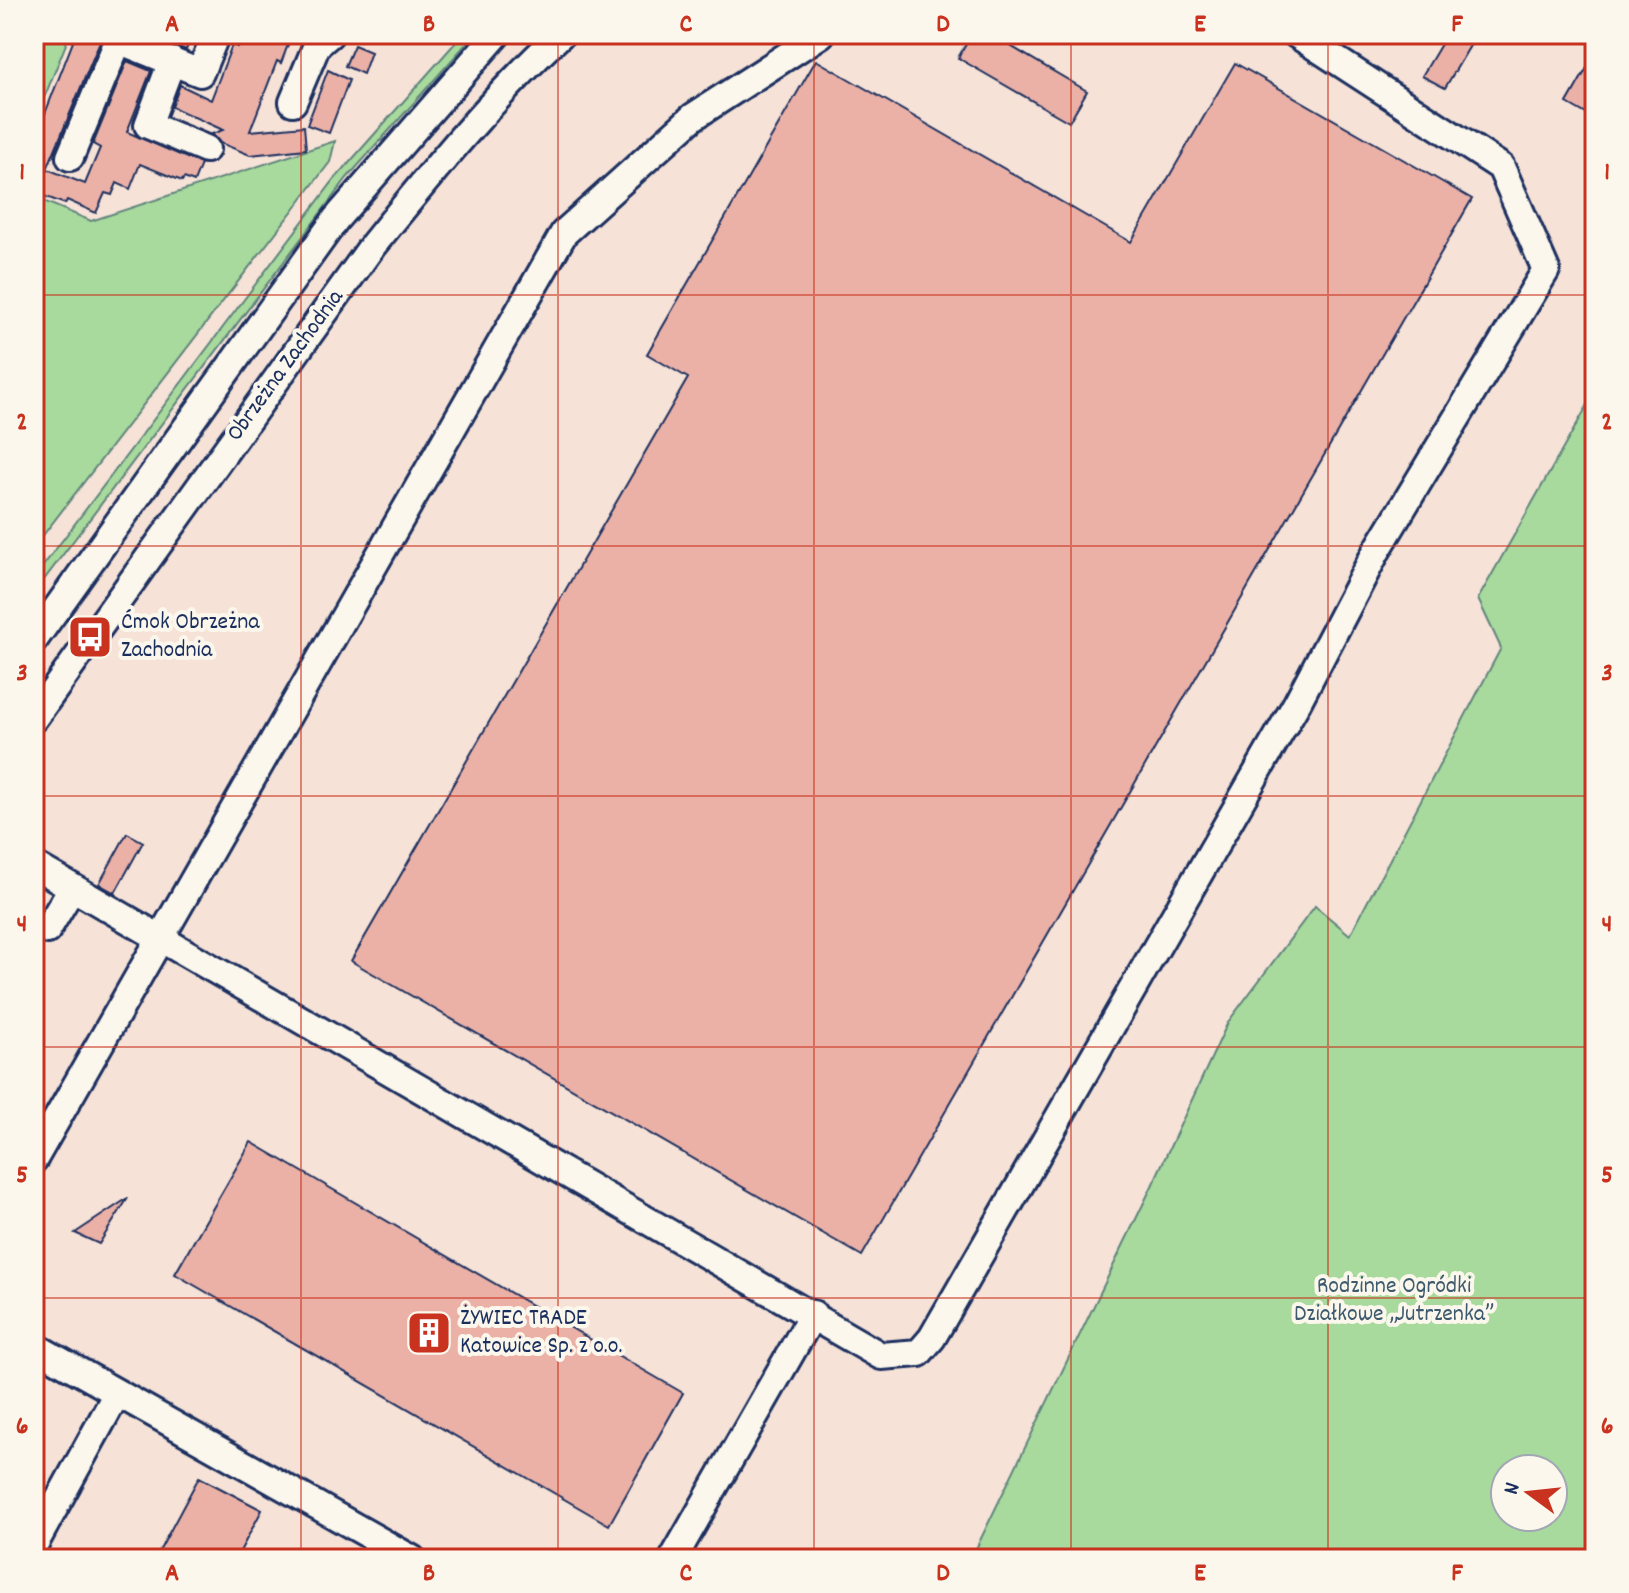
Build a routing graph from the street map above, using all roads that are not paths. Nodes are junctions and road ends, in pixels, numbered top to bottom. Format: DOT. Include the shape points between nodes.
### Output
graph roads {
  1 [pos="216,34"];
  2 [pos="330,34"];
  3 [pos="497,34"];
  4 [pos="561,34"];
  5 [pos="821,34"];
  6 [pos="1296,34"];
  7 [pos="119,37"];
  8 [pos="172,61"];
  9 [pos="293,102"];
  10 [pos="206,149"];
  11 [pos="70,157"];
  12 [pos="34,640"];
  13 [pos="34,718"];
  14 [pos="34,865"];
  15 [pos="72,888"];
  16 [pos="47,930"];
  17 [pos="160,938"];
  18 [pos="34,1159"];
  19 [pos="813,1314"];
  20 [pos="34,1346"];
  21 [pos="116,1395"];
  22 [pos="34,1545"];
  23 [pos="412,1559"];
  24 [pos="673,1559"];
  1 -- 8 [label="street" via="200,73"];
  2 -- 9 [label="street" via="317,45"];
  3 -- 12 [label="street, Obrzeżna Zachodnia" via="336,219"];
  4 -- 13 [label="street, Obrzeżna Zachodnia" via="373,245"];
  5 -- 17 [label="street" via="693,117 564,233"];
  6 -- 19 [label="street" via="1501,167 1546,270 1376,552 1297,703 932,1338 919,1353 881,1356"];
  7 -- 8 [label="street"];
  7 -- 11 [label="street"];
  8 -- 10 [label="street" via="148,125"];
  14 -- 15 [label="street"];
  15 -- 16 [label="street"];
  15 -- 17 [label="street"];
  17 -- 18 [label="street"];
  17 -- 19 [label="street"];
  19 -- 24 [label="street"];
  20 -- 21 [label="street"];
  21 -- 22 [label="street"];
  21 -- 23 [label="street"];
}
